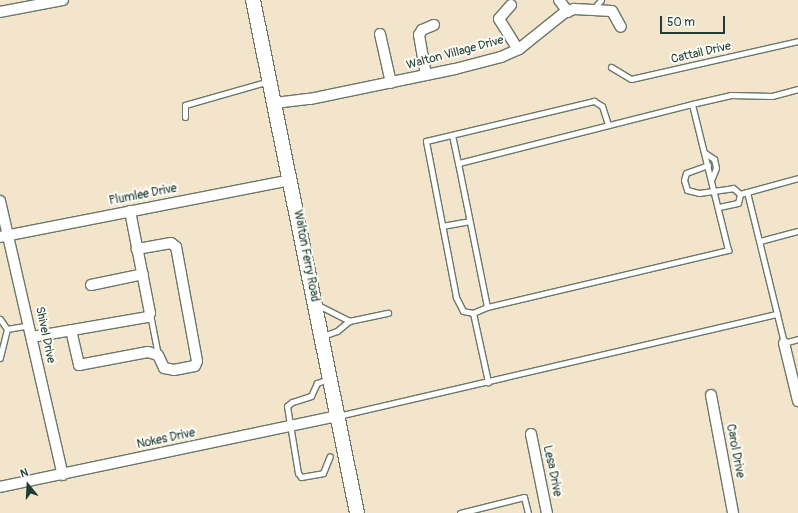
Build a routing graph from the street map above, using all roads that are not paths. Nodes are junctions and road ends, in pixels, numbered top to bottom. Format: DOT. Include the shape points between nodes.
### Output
graph roads {
  1 [pos="63,0"];
  2 [pos="254,0"];
  3 [pos="559,0"];
  4 [pos="601,0"];
  5 [pos="511,5"];
  6 [pos="592,9"];
  7 [pos="0,12"];
  8 [pos="568,12"];
  9 [pos="434,25"];
  10 [pos="621,27"];
  11 [pos="380,34"];
  12 [pos="798,41"];
  13 [pos="518,49"];
  14 [pos="611,67"];
  15 [pos="426,75"];
  16 [pos="270,80"];
  17 [pos="391,82"];
  18 [pos="798,89"];
  19 [pos="275,103"];
  20 [pos="692,104"];
  21 [pos="185,117"];
  22 [pos="608,124"];
  23 [pos="452,135"];
  24 [pos="705,153"];
  25 [pos="458,163"];
  26 [pos="708,165"];
  27 [pos="712,178"];
  28 [pos="798,178"];
  29 [pos="290,180"];
  30 [pos="715,192"];
  31 [pos="747,192"];
  32 [pos="740,194"];
  33 [pos="0,201"];
  34 [pos="719,207"];
  35 [pos="130,211"];
  36 [pos="469,221"];
  37 [pos="442,226"];
  38 [pos="798,231"];
  39 [pos="5,236"];
  40 [pos="760,241"];
  41 [pos="137,249"];
  42 [pos="143,274"];
  43 [pos="91,285"];
  44 [pos="315,304"];
  45 [pos="486,307"];
  46 [pos="150,313"];
  47 [pos="388,313"];
  48 [pos="473,313"];
  49 [pos="777,314"];
  50 [pos="0,319"];
  51 [pos="349,321"];
  52 [pos="30,325"];
  53 [pos="7,329"];
  54 [pos="71,330"];
  55 [pos="322,336"];
  56 [pos="32,337"];
  57 [pos="798,340"];
  58 [pos="784,343"];
  59 [pos="158,355"];
  60 [pos="0,358"];
  61 [pos="331,379"];
  62 [pos="488,382"];
  63 [pos="711,395"];
  64 [pos="798,401"];
  65 [pos="338,416"];
  66 [pos="290,426"];
  67 [pos="531,434"];
  68 [pos="330,456"];
  69 [pos="63,475"];
  70 [pos="0,487"];
  71 [pos="357,513"];
  72 [pos="460,513"];
  73 [pos="528,513"];
  74 [pos="548,513"];
  75 [pos="733,513"];
  1 -- 7 [label="street"];
  2 -- 16 [label="street, Walton Ferry Road"];
  3 -- 8 [label="street"];
  4 -- 6 [label="lane"];
  5 -- 13 [label="street" via="499,19"];
  6 -- 8 [label="street, Walton Village Drive"];
  6 -- 10 [label="street, Walton Village Drive" via="612,10"];
  8 -- 13 [label="street, Walton Village Drive"];
  9 -- 15 [label="street" via="422,30 419,35"];
  11 -- 17 [label="street"];
  12 -- 14 [label="lane, Cattail Drive" via="631,79"];
  13 -- 15 [label="street, Walton Village Drive" via="501,57"];
  15 -- 17 [label="street, Walton Village Drive"];
  16 -- 19 [label="street, Walton Ferry Road"];
  16 -- 21 [label="lane" via="185,105"];
  17 -- 19 [label="street, Walton Village Drive" via="310,99"];
  18 -- 20 [label="lane" via="772,96 731,95"];
  19 -- 29 [label="street, Walton Ferry Road"];
  20 -- 22 [label="lane"];
  20 -- 24 [label="lane"];
  22 -- 23 [label="lane" via="602,106 594,101"];
  22 -- 25 [label="lane"];
  23 -- 25 [label="lane"];
  23 -- 37 [label="lane" via="426,141"];
  24 -- 26 [label="lane"];
  24 -- 27 [label="lane" via="714,159 716,168"];
  25 -- 36 [label="lane"];
  26 -- 27 [label="lane"];
  26 -- 30 [label="lane" via="690,170 684,180 687,190 692,192"];
  27 -- 30 [label="lane"];
  28 -- 31 [label="lane"];
  29 -- 35 [label="street, Plumlee Drive"];
  29 -- 44 [label="street, Walton Ferry Road"];
  30 -- 32 [label="lane" via="734,188"];
  30 -- 34 [label="lane"];
  31 -- 32 [label="lane"];
  31 -- 40 [label="lane"];
  32 -- 34 [label="lane" via="738,203"];
  33 -- 39 [label="street, Shivel Drive"];
  34 -- 45 [label="lane" via="728,250"];
  35 -- 39 [label="street, Plumlee Drive"];
  35 -- 41 [label="street"];
  36 -- 37 [label="lane"];
  36 -- 45 [label="lane"];
  37 -- 48 [label="lane" via="456,297 463,311"];
  38 -- 40 [label="lane"];
  39 -- 52 [label="street, Shivel Drive"];
  40 -- 49 [label="lane"];
  41 -- 42 [label="street"];
  41 -- 59 [label="street" via="171,243 176,247 197,361 195,366 174,370 164,368"];
  42 -- 43 [label="street"];
  42 -- 46 [label="street"];
  44 -- 51 [label="lane"];
  44 -- 55 [label="street, Walton Ferry Road"];
  45 -- 48 [label="lane"];
  46 -- 54 [label="street" via="148,317"];
  46 -- 59 [label="lane"];
  47 -- 51 [label="lane"];
  48 -- 62 [label="lane"];
  49 -- 58 [label="lane"];
  49 -- 62 [label="lane"];
  50 -- 53 [label="lane"];
  51 -- 55 [label="lane" via="337,331"];
  52 -- 53 [label="lane"];
  52 -- 56 [label="street, Shivel Drive"];
  53 -- 60 [label="lane"];
  54 -- 56 [label="street"];
  54 -- 59 [label="street" via="79,365 148,352"];
  55 -- 61 [label="street, Walton Ferry Road"];
  56 -- 69 [label="street, Shivel Drive"];
  57 -- 58 [label="lane"];
  58 -- 64 [label="street"];
  61 -- 65 [label="street, Walton Ferry Road"];
  61 -- 66 [label="lane" via="317,383 311,396 288,404"];
  62 -- 65 [label="lane"];
  63 -- 75 [label="street, Carol Drive"];
  65 -- 66 [label="street, Nokes Drive"];
  65 -- 71 [label="street, Walton Ferry Road"];
  66 -- 68 [label="lane" via="298,473 301,477 323,473"];
  66 -- 69 [label="street, Nokes Drive"];
  67 -- 74 [label="street, Lesa Drive"];
  69 -- 70 [label="street, Nokes Drive"];
  72 -- 73 [label="lane" via="524,497"];
}
